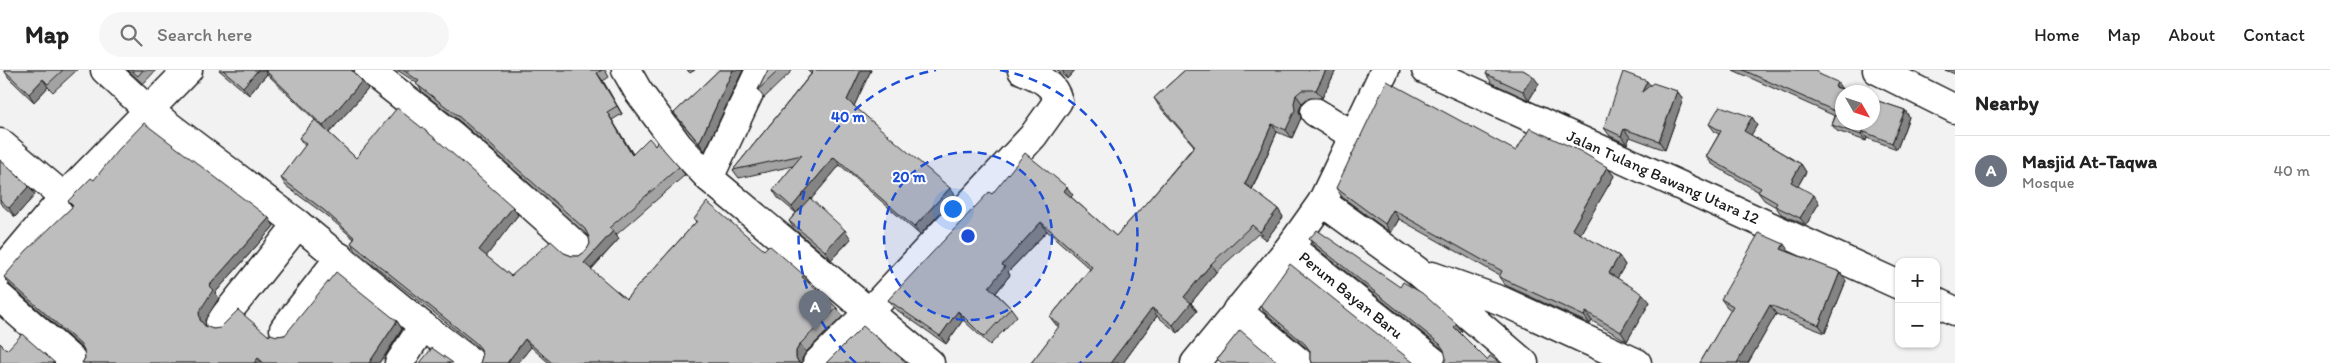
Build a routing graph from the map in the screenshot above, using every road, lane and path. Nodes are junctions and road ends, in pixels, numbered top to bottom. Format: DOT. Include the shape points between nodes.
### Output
graph roads {
  1 [pos="105,70"];
  2 [pos="188,70"];
  3 [pos="370,70"];
  4 [pos="626,70"];
  5 [pos="760,70"];
  6 [pos="1022,70"];
  7 [pos="1385,70"];
  8 [pos="1426,70"];
  9 [pos="1877,70"];
  10 [pos="1955,109"];
  11 [pos="148,110"];
  12 [pos="1315,112"];
  13 [pos="1354,136"];
  14 [pos="0,143"];
  15 [pos="709,178"];
  16 [pos="64,196"];
  17 [pos="1322,202"];
  18 [pos="298,224"];
  19 [pos="1290,247"];
  20 [pos="580,249"];
  21 [pos="340,257"];
  22 [pos="1416,270"];
  23 [pos="0,273"];
  24 [pos="1895,283"];
  25 [pos="0,298"];
  26 [pos="1938,303"];
  27 [pos="1238,310"];
  28 [pos="1955,310"];
  29 [pos="869,312"];
  30 [pos="220,322"];
  31 [pos="423,326"];
  32 [pos="284,329"];
  33 [pos="75,363"];
  34 [pos="399,363"];
  35 [pos="472,363"];
  36 [pos="817,363"];
  37 [pos="930,363"];
  38 [pos="1195,363"];
  39 [pos="1300,363"];
  40 [pos="1435,363"];
  41 [pos="1524,363"];
  42 [pos="1636,363"];
  1 -- 11 [label="street"];
  2 -- 11 [label="street"];
  3 -- 20 [label="street" via="452,135"];
  4 -- 15 [label="street" via="678,145"];
  5 -- 15 [label="street"];
  6 -- 29 [label="street" via="1040,78 1056,91 1058,101 1049,116"];
  7 -- 13 [label="street"];
  8 -- 24 [label="street, Jalan Tulang Bawang Utara 12"];
  9 -- 10 [label="street"];
  11 -- 16 [label="street"];
  11 -- 18 [label="street"];
  12 -- 13 [label="street"];
  13 -- 17 [label="street"];
  14 -- 16 [label="street"];
  15 -- 29 [label="street"];
  16 -- 23 [label="street"];
  17 -- 19 [label="street"];
  17 -- 22 [label="street"];
  18 -- 21 [label="street"];
  18 -- 30 [label="street"];
  19 -- 27 [label="street"];
  19 -- 40 [label="street, Perum Bayan Baru"];
  21 -- 31 [label="street"];
  21 -- 32 [label="street"];
  22 -- 41 [label="street"];
  22 -- 42 [label="street" via="1502,301"];
  25 -- 33 [label="street"];
  26 -- 28 [label="street"];
  27 -- 38 [label="street"];
  27 -- 39 [label="street"];
  29 -- 36 [label="street"];
  29 -- 37 [label="street"];
  31 -- 34 [label="street"];
  31 -- 35 [label="street"];
}
